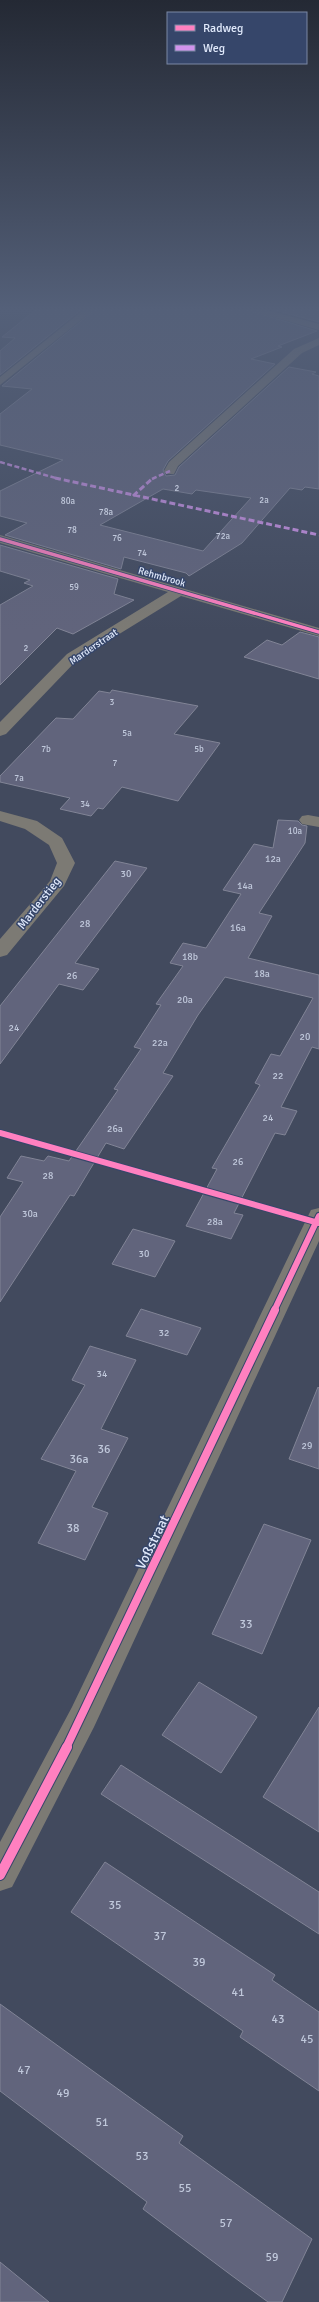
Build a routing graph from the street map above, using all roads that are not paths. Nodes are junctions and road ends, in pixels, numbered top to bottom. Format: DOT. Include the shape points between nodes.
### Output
graph roads {
  1 [pos="227,415"];
  2 [pos="170,471"];
  3 [pos="0,539"];
  4 [pos="180,591"];
  5 [pos="319,632"];
  6 [pos="0,731"];
  7 [pos="0,816"];
  8 [pos="0,951"];
  9 [pos="319,1216"];
  10 [pos="0,1875"];
  1 -- 2 [label="street" via="173,464"];
  3 -- 4 [label="street, Rehmbrook"];
  4 -- 5 [label="street, Rehmbrook"];
  4 -- 6 [label="street, Marderstraat" via="72,657"];
  7 -- 8 [label="street, Marderstieg" via="31,825 56,842 66,863 58,882"];
  9 -- 10 [label="street, Voßstraat" via="83,1717"];
}
